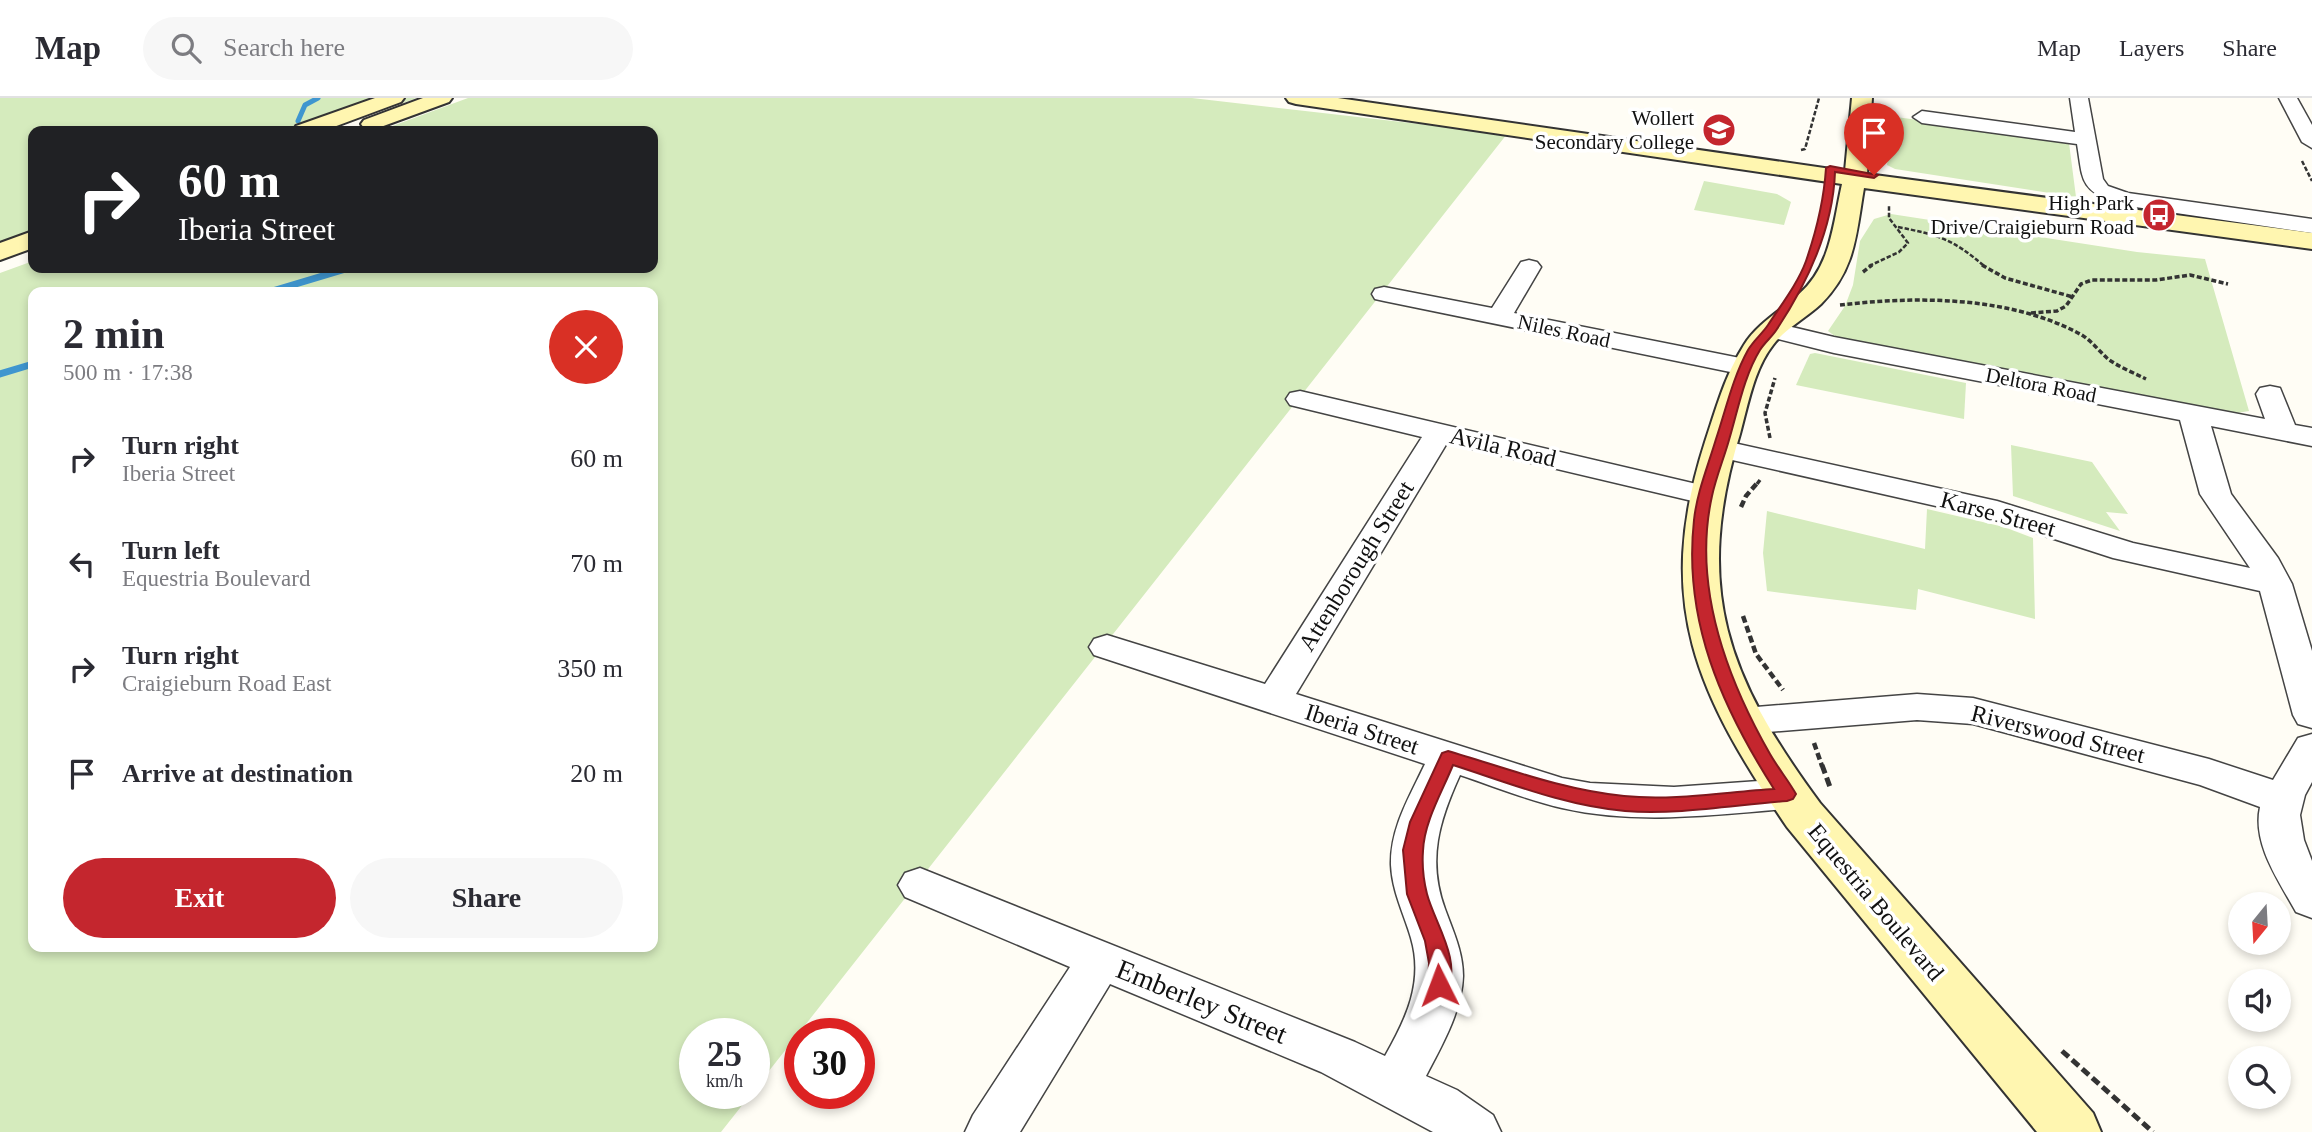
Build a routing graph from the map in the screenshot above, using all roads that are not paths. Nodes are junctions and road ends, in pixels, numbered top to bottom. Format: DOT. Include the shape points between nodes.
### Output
graph roads {
  1 [pos="394,98"];
  2 [pos="442,98"];
  3 [pos="1296,98"];
  4 [pos="1336,98"];
  5 [pos="1846,98"];
  6 [pos="1862,98"];
  7 [pos="2079,98"];
  8 [pos="2288,98"];
  9 [pos="1922,117"];
  10 [pos="1839,125"];
  11 [pos="318,126"];
  12 [pos="366,126"];
  13 [pos="2086,139"];
  14 [pos="2312,142"];
  15 [pos="1841,172"];
  16 [pos="2149,219"];
  17 [pos="2312,226"];
  18 [pos="28,241"];
  19 [pos="2312,241"];
  20 [pos="28,250"];
  21 [pos="0,252"];
  22 [pos="0,261"];
  23 [pos="1529,267"];
  24 [pos="1384,295"];
  25 [pos="1499,317"];
  26 [pos="1790,335"];
  27 [pos="1745,367"];
  28 [pos="2270,394"];
  29 [pos="1300,399"];
  30 [pos="2193,414"];
  31 [pos="2283,431"];
  32 [pos="1439,432"];
  33 [pos="2312,437"];
  34 [pos="1720,449"];
  35 [pos="1722,506"];
  36 [pos="2275,584"];
  37 [pos="1107,647"];
  38 [pos="1274,701"];
  39 [pos="2312,715"];
  40 [pos="1744,721"];
  41 [pos="2312,748"];
  42 [pos="1448,757"];
  43 [pos="1787,794"];
  44 [pos="2283,799"];
  45 [pos="920,885"];
  46 [pos="2312,900"];
  47 [pos="1101,959"];
  48 [pos="1395,1084"];
  49 [pos="991,1132"];
  50 [pos="1475,1132"];
  51 [pos="2073,1132"];
  1 -- 11 [label="main road"];
  2 -- 12 [label="main road"];
  3 -- 15 [label="main road"];
  4 -- 15 [label="main road"];
  5 -- 10 [label="main road"];
  6 -- 15 [label="main road, Equestria Boulevard"];
  7 -- 13 [label="street"];
  8 -- 14 [label="street"];
  9 -- 13 [label="street"];
  13 -- 17 [label="street" via="2094,184 2116,197"];
  15 -- 16 [label="main road"];
  15 -- 16 [label="main road" via="1891,185"];
  15 -- 26 [label="main road, Equestria Boulevard" via="1843,249"];
  16 -- 19 [label="main road"];
  18 -- 21 [label="main road"];
  20 -- 22 [label="main road"];
  23 -- 25 [label="street"];
  24 -- 25 [label="street, Niles Road"];
  25 -- 27 [label="street, Niles Road"];
  26 -- 27 [label="main road, Equestria Boulevard" via="1756,346"];
  26 -- 30 [label="street, Deltora Road"];
  27 -- 34 [label="main road, Equestria Boulevard"];
  28 -- 31 [label="street"];
  29 -- 32 [label="street, Avila Road"];
  30 -- 31 [label="street, Deltora Road"];
  30 -- 36 [label="street" via="2216,494"];
  31 -- 33 [label="street, Deltora Road"];
  32 -- 35 [label="street, Avila Road"];
  32 -- 38 [label="street, Attenborough Street"];
  34 -- 35 [label="main road, Equestria Boulevard"];
  34 -- 36 [label="street, Karse Street" via="1997,510 2125,551"];
  35 -- 40 [label="main road, Equestria Boulevard" via="1699,552 1700,587 1724,680"];
  36 -- 39 [label="street"];
  37 -- 38 [label="street, Iberia Street"];
  38 -- 42 [label="street, Iberia Street"];
  40 -- 43 [label="main road, Equestria Boulevard"];
  40 -- 44 [label="street, Riverswood Street" via="1917,707 1973,711 2209,773"];
  41 -- 44 [label="street"];
  42 -- 43 [label="street, Iberia Street" via="1561,793 1625,804"];
  42 -- 48 [label="street" via="1413,850 1417,894 1440,963 1439,985 1418,1044"];
  43 -- 51 [label="main road, Equestria Boulevard"];
  44 -- 46 [label="street" via="2279,817 2283,840"];
  45 -- 47 [label="street, Emberley Street"];
  47 -- 48 [label="street, Emberley Street"];
  47 -- 49 [label="street"];
  48 -- 50 [label="street, Emberley Street"];
}
